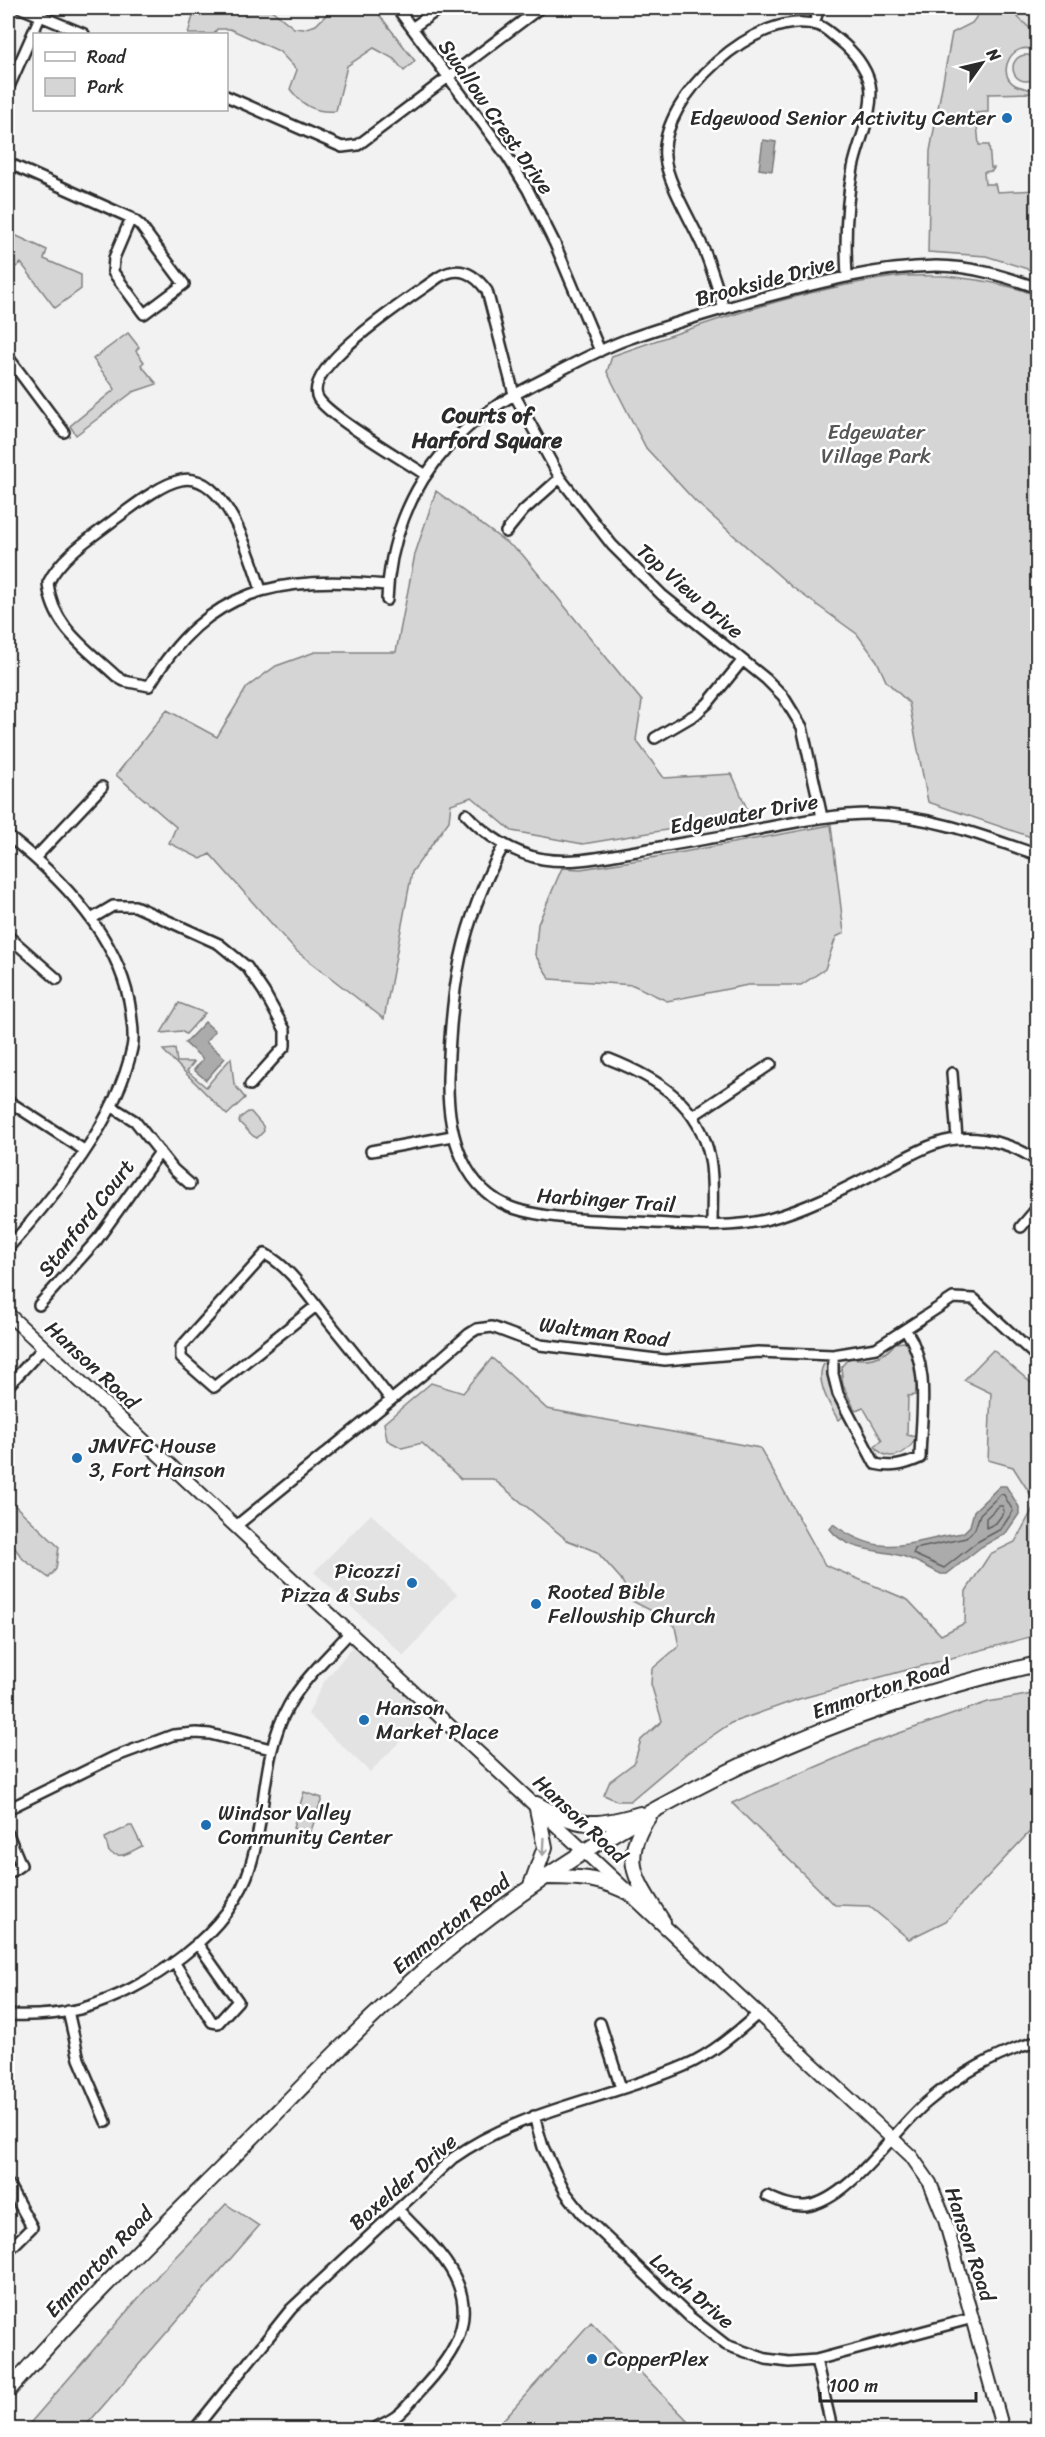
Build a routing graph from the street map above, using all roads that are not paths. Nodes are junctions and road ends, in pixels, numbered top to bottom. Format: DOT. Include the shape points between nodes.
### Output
graph roads {
  1 [pos="21,8"];
  2 [pos="397,8"];
  3 [pos="440,8"];
  4 [pos="540,8"];
  5 [pos="819,8"];
  6 [pos="42,12"];
  7 [pos="814,24"];
  8 [pos="412,28"];
  9 [pos="82,33"];
  10 [pos="448,76"];
  11 [pos="8,89"];
  12 [pos="228,97"];
  13 [pos="8,163"];
  14 [pos="131,218"];
  15 [pos="847,277"];
  16 [pos="1038,288"];
  17 [pos="724,309"];
  18 [pos="600,351"];
  19 [pos="8,357"];
  20 [pos="514,394"];
  21 [pos="64,432"];
  22 [pos="426,474"];
  23 [pos="560,478"];
  24 [pos="506,532"];
  25 [pos="387,585"];
  26 [pos="261,590"];
  27 [pos="387,600"];
  28 [pos="742,661"];
  29 [pos="656,738"];
  30 [pos="102,787"];
  31 [pos="466,814"];
  32 [pos="822,817"];
  33 [pos="8,836"];
  34 [pos="504,845"];
  35 [pos="1038,855"];
  36 [pos="35,858"];
  37 [pos="91,919"];
  38 [pos="8,936"];
  39 [pos="57,979"];
  40 [pos="609,1059"];
  41 [pos="771,1064"];
  42 [pos="952,1073"];
  43 [pos="250,1085"];
  44 [pos="8,1101"];
  45 [pos="111,1106"];
  46 [pos="694,1115"];
  47 [pos="452,1136"];
  48 [pos="957,1139"];
  49 [pos="84,1150"];
  50 [pos="370,1151"];
  51 [pos="160,1152"];
  52 [pos="1038,1162"];
  53 [pos="190,1184"];
  54 [pos="1038,1207"];
  55 [pos="712,1225"];
  56 [pos="1021,1227"];
  57 [pos="8,1248"];
  58 [pos="39,1305"];
  59 [pos="316,1306"];
  60 [pos="8,1314"];
  61 [pos="906,1330"];
  62 [pos="44,1347"];
  63 [pos="832,1355"];
  64 [pos="1038,1358"];
  65 [pos="8,1386"];
  66 [pos="391,1400"];
  67 [pos="236,1526"];
  68 [pos="350,1632"];
  69 [pos="1038,1664"];
  70 [pos="271,1749"];
  71 [pos="536,1804"];
  72 [pos="665,1806"];
  73 [pos="8,1809"];
  74 [pos="650,1814"];
  75 [pos="8,1834"];
  76 [pos="587,1852"];
  77 [pos="8,1874"];
  78 [pos="546,1877"];
  79 [pos="530,1888"];
  80 [pos="633,1895"];
  81 [pos="663,1922"];
  82 [pos="197,1943"];
  83 [pos="174,1962"];
  84 [pos="68,2011"];
  85 [pos="759,2013"];
  86 [pos="8,2015"];
  87 [pos="600,2023"];
  88 [pos="1038,2041"];
  89 [pos="621,2088"];
  90 [pos="534,2116"];
  91 [pos="106,2122"];
  92 [pos="893,2137"];
  93 [pos="8,2184"];
  94 [pos="767,2196"];
  95 [pos="398,2209"];
  96 [pos="8,2251"];
  97 [pos="973,2318"];
  98 [pos="816,2360"];
  99 [pos="8,2391"];
  100 [pos="831,2424"];
  101 [pos="194,2430"];
  102 [pos="371,2430"];
  103 [pos="1003,2430"];
  1 -- 6 [label="street"];
  2 -- 8 [label="street, Swallow Crest Drive"];
  3 -- 8 [label="street"];
  4 -- 10 [label="street"];
  5 -- 7 [label="street"];
  6 -- 9 [label="street"];
  6 -- 11 [label="street"];
  7 -- 15 [label="street" via="848,48 864,70 871,96 852,171"];
  7 -- 17 [label="street" via="772,28 747,39 701,78 669,128 665,158 671,178 702,244"];
  8 -- 10 [label="street, Swallow Crest Drive"];
  10 -- 12 [label="street" via="358,145 342,147"];
  10 -- 18 [label="street, Swallow Crest Drive" via="528,190"];
  13 -- 14 [label="street"];
  14 -- 14 [label="street" via="184,284 144,314 113,272 114,258"];
  15 -- 16 [label="street, Brookside Drive" via="938,266 979,269"];
  15 -- 17 [label="street, Brookside Drive"];
  17 -- 18 [label="street, Brookside Drive"];
  18 -- 20 [label="street, Brookside Drive"];
  19 -- 21 [label="street"];
  20 -- 22 [label="street" via="463,432"];
  20 -- 22 [label="street, Top View Drive" via="487,291 463,271 439,277 343,349 317,384 318,398 361,433"];
  20 -- 23 [label="street, Top View Drive"];
  22 -- 25 [label="street" via="400,525"];
  23 -- 24 [label="street"];
  23 -- 28 [label="street, Top View Drive" via="612,545 662,595"];
  25 -- 26 [label="street" via="298,582"];
  25 -- 27 [label="street"];
  26 -- 26 [label="street" via="198,625 148,686 116,676 57,617 48,583 62,562 129,509 184,479 206,484 224,503"];
  28 -- 29 [label="street" via="696,714"];
  28 -- 32 [label="street, Top View Drive" via="766,679 794,711 807,743"];
  30 -- 36 [label="street"];
  31 -- 34 [label="street, Edgewater Drive"];
  32 -- 34 [label="street, Edgewater Drive" via="582,861 541,859"];
  32 -- 35 [label="street, Edgewater Drive" via="870,814 933,821"];
  33 -- 36 [label="street"];
  34 -- 47 [label="street, Harbinger Trail" via="480,891 460,958 450,1033 448,1096"];
  36 -- 37 [label="street"];
  37 -- 43 [label="street" via="113,906 135,906 219,944 247,967 285,1030 285,1046"];
  37 -- 45 [label="street" via="128,990 133,1033 133,1047"];
  38 -- 39 [label="street"];
  40 -- 46 [label="street" via="664,1085"];
  41 -- 46 [label="street"];
  42 -- 48 [label="street"];
  44 -- 49 [label="street"];
  45 -- 49 [label="street"];
  45 -- 51 [label="street, Stanford Court" via="135,1121"];
  46 -- 55 [label="street" via="710,1158"];
  47 -- 50 [label="street"];
  47 -- 55 [label="street, Harbinger Trail" via="476,1180 501,1202 520,1211 550,1217"];
  48 -- 52 [label="street, Harbinger Trail" via="1003,1144"];
  48 -- 55 [label="street, Harbinger Trail" via="918,1152 810,1206 745,1223"];
  49 -- 57 [label="street" via="51,1199"];
  51 -- 53 [label="street, Stanford Court"];
  51 -- 58 [label="street, Stanford Court" via="97,1240"];
  54 -- 56 [label="street"];
  59 -- 59 [label="street" via="286,1269 265,1254 181,1347 181,1358 214,1387"];
  59 -- 66 [label="street"];
  60 -- 62 [label="street, Hanson Road"];
  61 -- 63 [label="street, Waltman Road" via="876,1348"];
  61 -- 63 [label="street" via="919,1355 922,1372 920,1458 907,1464 875,1464 838,1394"];
  61 -- 64 [label="street, Waltman Road" via="952,1298 974,1299"];
  62 -- 65 [label="street"];
  62 -- 67 [label="street, Hanson Road"];
  63 -- 66 [label="street, Waltman Road" via="758,1352 665,1359 540,1345 485,1327 469,1334"];
  66 -- 67 [label="street, Waltman Road"];
  67 -- 68 [label="street, Hanson Road"];
  68 -- 70 [label="street" via="294,1697"];
  68 -- 71 [label="street, Hanson Road"];
  69 -- 72 [label="main road, Emmorton Road" via="950,1686 845,1721 756,1759"];
  70 -- 73 [label="street" via="210,1734 173,1735 114,1757"];
  70 -- 82 [label="street" via="251,1865 232,1902"];
  71 -- 72 [label="main road" via="560,1817 587,1824 620,1820"];
  71 -- 76 [label="street, Hanson Road"];
  71 -- 79 [label="main road, one-way" via="546,1847"];
  72 -- 74 [label="main road, Emmorton Road"];
  74 -- 76 [label="main road, Emmorton Road"];
  74 -- 81 [label="main road" via="632,1852 640,1886"];
  75 -- 77 [label="street" via="21,1865"];
  76 -- 78 [label="main road, Emmorton Road"];
  76 -- 80 [label="street, Hanson Road"];
  78 -- 79 [label="main road, Emmorton Road"];
  78 -- 80 [label="main road" via="588,1877"];
  79 -- 99 [label="main road, Emmorton Road" via="426,1969 354,2035 91,2300"];
  80 -- 81 [label="street, Hanson Road"];
  81 -- 85 [label="street, Hanson Road"];
  82 -- 83 [label="street"];
  82 -- 83 [label="street" via="238,2001 218,2023 212,2022"];
  83 -- 84 [label="street" via="120,1995"];
  84 -- 86 [label="street"];
  84 -- 91 [label="street" via="79,2059"];
  85 -- 89 [label="street, Boxelder Drive" via="713,2050 686,2065"];
  85 -- 92 [label="street, Hanson Road"];
  87 -- 89 [label="street"];
  88 -- 92 [label="street" via="986,2060 967,2072 925,2104"];
  89 -- 90 [label="street, Boxelder Drive"];
  90 -- 95 [label="street, Boxelder Drive" via="470,2146"];
  90 -- 98 [label="street, Larch Drive" via="556,2174 584,2216 710,2334 726,2345 766,2360"];
  92 -- 94 [label="street" via="850,2183 825,2200 805,2206 783,2204"];
  92 -- 97 [label="street, Hanson Road" via="922,2170 937,2199"];
  93 -- 96 [label="street" via="32,2227"];
  95 -- 101 [label="street, Boxelder Drive" via="291,2309"];
  95 -- 102 [label="street" via="450,2267 459,2285 463,2319 459,2338 443,2367 398,2415"];
  97 -- 98 [label="street, Larch Drive"];
  97 -- 103 [label="street, Hanson Road"];
  98 -- 100 [label="street"];
}
